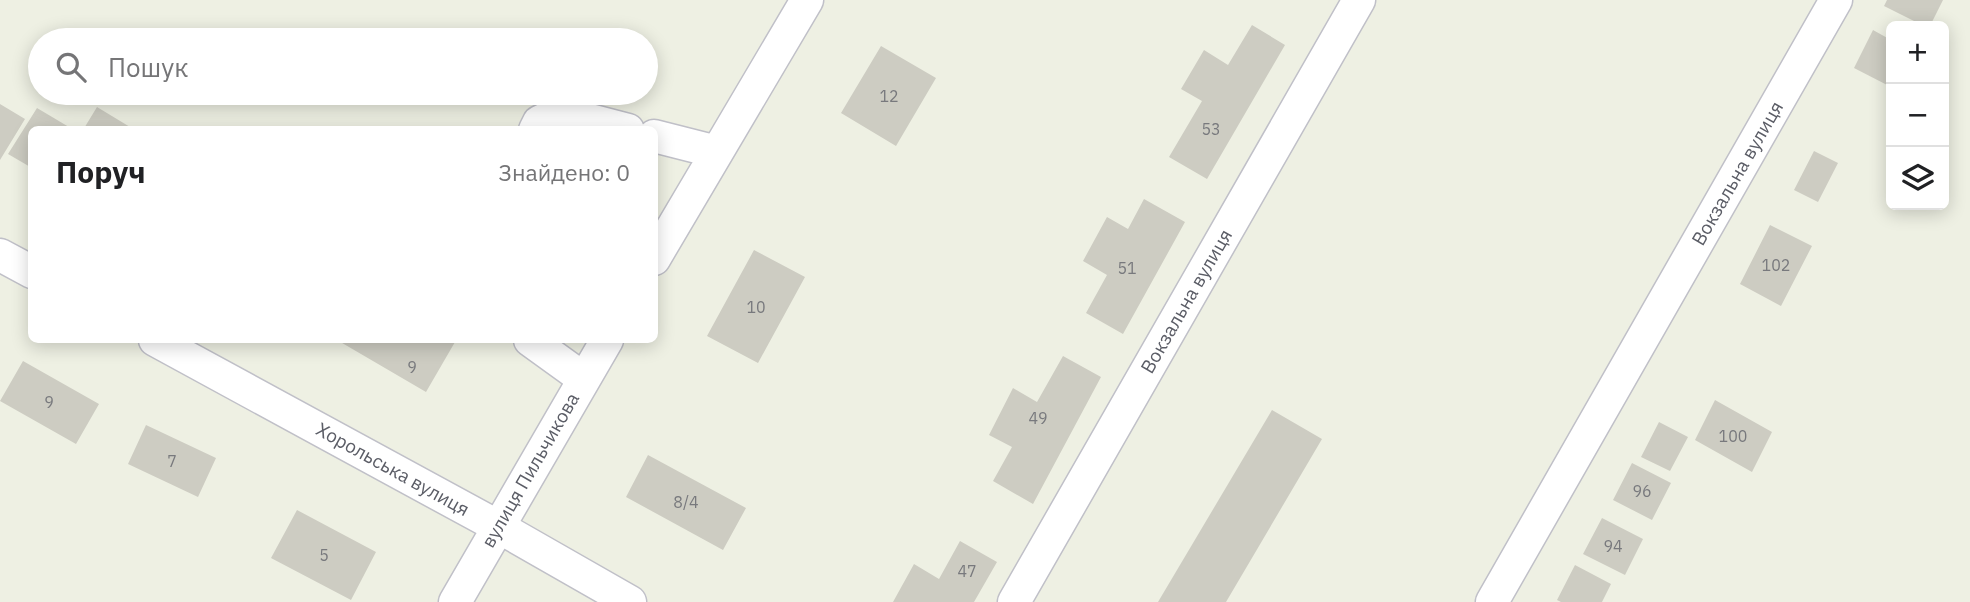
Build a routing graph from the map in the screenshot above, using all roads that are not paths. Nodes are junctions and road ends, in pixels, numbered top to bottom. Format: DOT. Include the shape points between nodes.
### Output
graph roads {
  1 [pos="807,0"];
  2 [pos="1359,0"];
  3 [pos="1836,0"];
  4 [pos="537,126"];
  5 [pos="612,126"];
  6 [pos="658,137"];
  7 [pos="717,152"];
  8 [pos="658,252"];
  9 [pos="0,255"];
  10 [pos="28,270"];
  11 [pos="161,343"];
  12 [pos="534,343"];
  13 [pos="605,343"];
  14 [pos="584,379"];
  15 [pos="497,526"];
  16 [pos="454,602"];
  17 [pos="630,602"];
  18 [pos="1014,602"];
  19 [pos="1492,602"];
  1 -- 7 [label="street"];
  2 -- 18 [label="street, Вокзальна вулиця"];
  3 -- 19 [label="street, Вокзальна вулиця"];
  4 -- 5 [label="street" via="559,113"];
  6 -- 7 [label="street"];
  7 -- 8 [label="street"];
  9 -- 10 [label="street"];
  11 -- 15 [label="street, Хорольська вулиця"];
  12 -- 14 [label="street"];
  13 -- 14 [label="street, вулиця Пильчикова"];
  14 -- 15 [label="street, вулиця Пильчикова"];
  15 -- 16 [label="street, вулиця Пильчикова"];
  15 -- 17 [label="street, Хорольська вулиця"];
}
